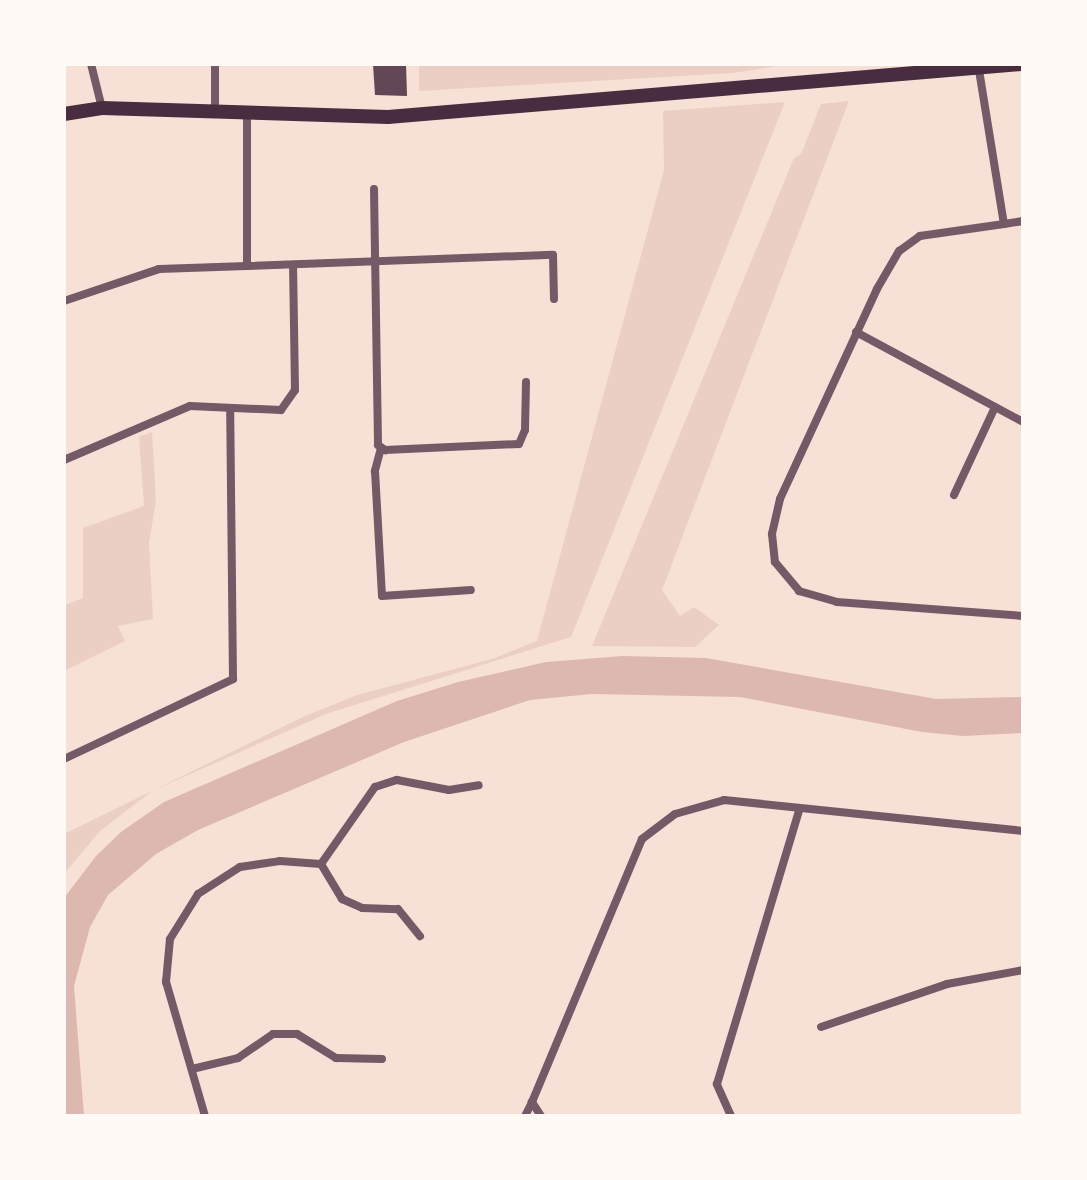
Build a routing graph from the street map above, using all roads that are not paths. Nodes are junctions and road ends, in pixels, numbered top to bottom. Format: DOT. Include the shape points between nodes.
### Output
graph roads {
  1 [pos="91,64"];
  2 [pos="215,64"];
  3 [pos="1021,64"];
  4 [pos="979,70"];
  5 [pos="102,108"];
  6 [pos="215,111"];
  7 [pos="247,113"];
  8 [pos="64,114"];
  9 [pos="374,189"];
  10 [pos="1023,221"];
  11 [pos="1004,224"];
  12 [pos="374,259"];
  13 [pos="293,265"];
  14 [pos="247,266"];
  15 [pos="554,299"];
  16 [pos="64,301"];
  17 [pos="856,332"];
  18 [pos="526,382"];
  19 [pos="995,407"];
  20 [pos="230,408"];
  21 [pos="1023,422"];
  22 [pos="381,448"];
  23 [pos="64,460"];
  24 [pos="954,495"];
  25 [pos="471,590"];
  26 [pos="1023,616"];
  27 [pos="64,759"];
  28 [pos="479,785"];
  29 [pos="799,810"];
  30 [pos="1023,831"];
  31 [pos="321,864"];
  32 [pos="420,936"];
  33 [pos="1023,970"];
  34 [pos="821,1027"];
  35 [pos="382,1059"];
  36 [pos="192,1069"];
  37 [pos="532,1102"];
  38 [pos="205,1116"];
  39 [pos="525,1116"];
  40 [pos="541,1116"];
  41 [pos="731,1116"];
  1 -- 5 [label="street"];
  2 -- 6 [label="street"];
  3 -- 4 [label="main road"];
  4 -- 7 [label="main road" via="388,117"];
  4 -- 11 [label="street"];
  5 -- 6 [label="main road"];
  5 -- 8 [label="main road"];
  6 -- 7 [label="main road"];
  7 -- 14 [label="street"];
  9 -- 12 [label="street"];
  10 -- 11 [label="street"];
  11 -- 17 [label="street" via="920,236 899,251"];
  12 -- 13 [label="street"];
  12 -- 15 [label="street" via="553,255"];
  12 -- 22 [label="street" via="376,439"];
  13 -- 14 [label="street"];
  13 -- 20 [label="street" via="295,390 281,410"];
  14 -- 16 [label="street" via="159,269"];
  17 -- 19 [label="street"];
  17 -- 26 [label="street" via="780,499 772,534 775,562 799,591 837,602"];
  18 -- 22 [label="street" via="525,430 519,444"];
  19 -- 21 [label="street"];
  19 -- 24 [label="street"];
  20 -- 23 [label="street" via="190,406"];
  20 -- 27 [label="street" via="233,679"];
  22 -- 25 [label="street" via="375,471 382,596"];
  28 -- 31 [label="street" via="449,790 397,780 375,787"];
  29 -- 30 [label="street"];
  29 -- 37 [label="street" via="724,800 675,814 642,839"];
  29 -- 41 [label="street" via="717,1084"];
  31 -- 32 [label="street" via="342,899 362,908 398,909"];
  31 -- 36 [label="street" via="280,861 240,867 198,894 184,913 170,939 166,982"];
  33 -- 34 [label="street" via="947,984"];
  35 -- 36 [label="street" via="336,1058 297,1034 273,1034 238,1058"];
  36 -- 38 [label="street"];
  37 -- 39 [label="street"];
  37 -- 40 [label="street"];
}
